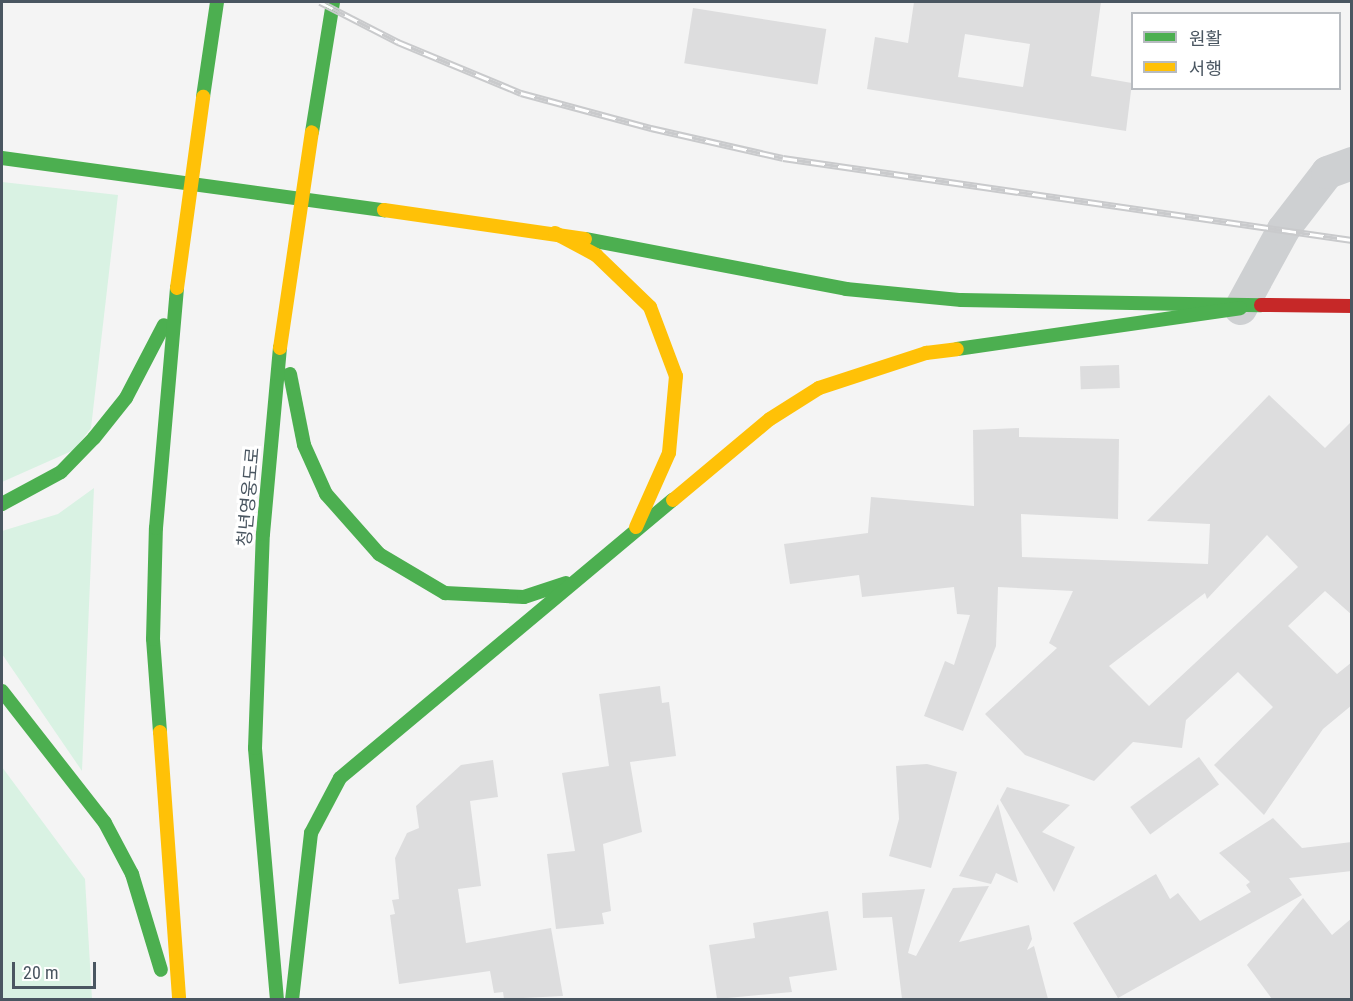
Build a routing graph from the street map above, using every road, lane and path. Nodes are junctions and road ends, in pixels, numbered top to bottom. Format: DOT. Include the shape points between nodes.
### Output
graph roads {
  1 [pos="217,2"];
  2 [pos="333,2"];
  3 [pos="2,158"];
  4 [pos="1352,163"];
  5 [pos="555,233"];
  6 [pos="175,298"];
  7 [pos="284,304"];
  8 [pos="1352,306"];
  9 [pos="1240,308"];
  10 [pos="2,504"];
  11 [pos="602,563"];
  12 [pos="2,691"];
  13 [pos="169,999"];
  14 [pos="179,999"];
  15 [pos="277,999"];
  16 [pos="292,999"];
  1 -- 6 [label="main road"];
  2 -- 7 [label="main road, 청년영웅도로"];
  3 -- 5 [label="main road"];
  4 -- 9 [label="street" via="1327,172 1319,181 1283,229"];
  5 -- 9 [label="main road" via="846,289 961,300"];
  5 -- 11 [label="main road" via="596,255 635,289 666,340 676,376 677,414 653,494 632,533"];
  6 -- 10 [label="main road" via="152,355 94,438 61,472"];
  6 -- 14 [label="main road" via="158,495 153,639"];
  7 -- 11 [label="main road" via="293,400 304,445 326,494 380,554 445,592 485,599 524,597"];
  7 -- 15 [label="main road, 청년영웅도로" via="263,534 255,748"];
  8 -- 9 [label="main road"];
  9 -- 11 [label="main road" via="926,353 869,367 819,388 770,419"];
  11 -- 16 [label="main road" via="340,778 311,833"];
  12 -- 13 [label="main road" via="116,843 132,874"];
}
